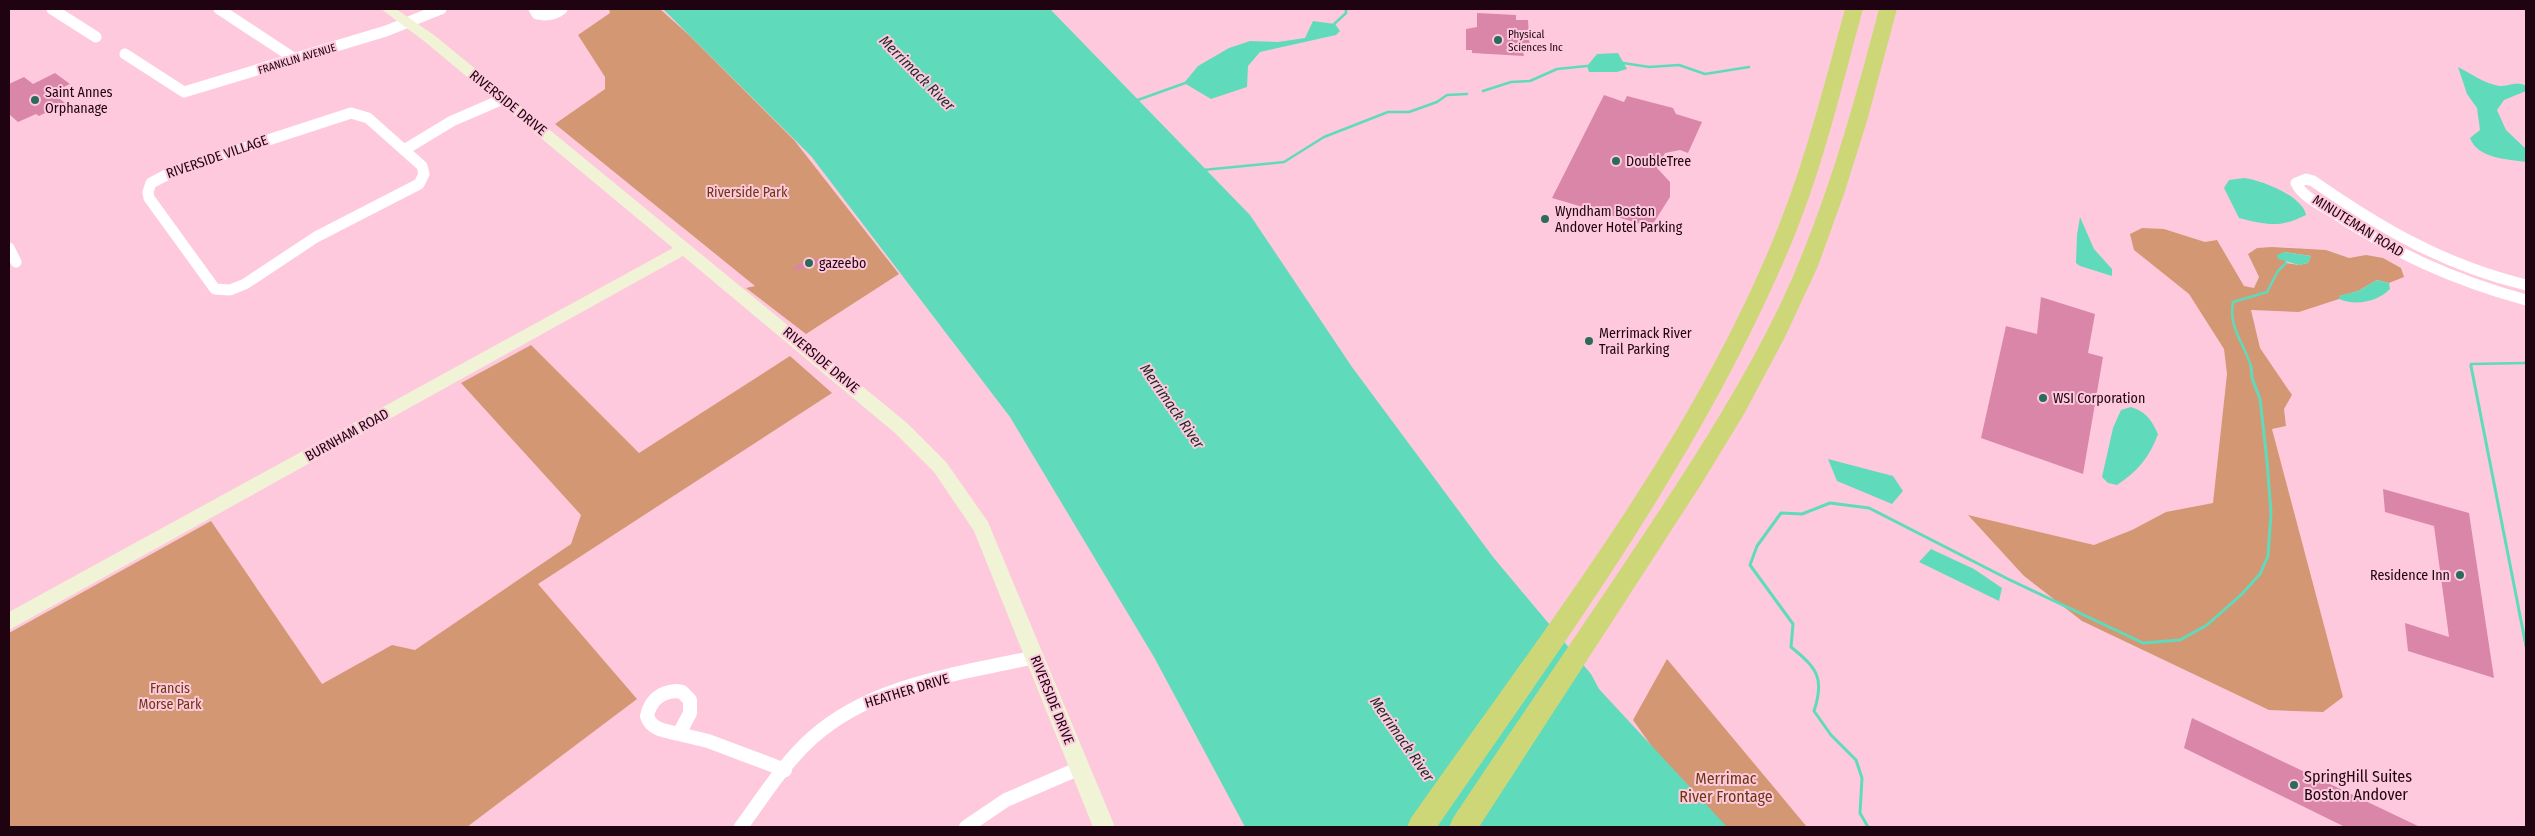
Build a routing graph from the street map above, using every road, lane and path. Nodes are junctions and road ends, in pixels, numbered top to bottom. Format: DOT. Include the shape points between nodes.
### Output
graph roads {
  1 [pos="52,9"];
  2 [pos="219,9"];
  3 [pos="388,9"];
  4 [pos="441,9"];
  5 [pos="534,9"];
  6 [pos="562,9"];
  7 [pos="1840,9"];
  8 [pos="1854,9"];
  9 [pos="1888,9"];
  10 [pos="409,23"];
  11 [pos="96,37"];
  12 [pos="125,54"];
  13 [pos="295,59"];
  14 [pos="1833,84"];
  15 [pos="503,99"];
  16 [pos="404,150"];
  17 [pos="9,248"];
  18 [pos="685,248"];
  19 [pos="16,262"];
  20 [pos="2526,285"];
  21 [pos="2526,300"];
  22 [pos="9,622"];
  23 [pos="1035,657"];
  24 [pos="679,734"];
  25 [pos="1080,768"];
  26 [pos="784,770"];
  27 [pos="741,827"];
  28 [pos="966,827"];
  29 [pos="1104,827"];
  30 [pos="1421,827"];
  31 [pos="1463,827"];
  1 -- 11 [label="street"];
  2 -- 13 [label="street"];
  3 -- 10 [label="main road, RIVERSIDE DRIVE"];
  4 -- 10 [label="street, FRANKLIN AVENUE"];
  5 -- 6 [label="street" via="537,14 545,15"];
  7 -- 14 [label="highway"];
  8 -- 14 [label="highway"];
  9 -- 31 [label="highway" via="1843,174 1793,299 1724,430"];
  10 -- 13 [label="street, FRANKLIN AVENUE"];
  10 -- 15 [label="main road, RIVERSIDE DRIVE"];
  12 -- 13 [label="street, FRANKLIN AVENUE" via="156,77 184,92"];
  14 -- 30 [label="highway" via="1793,213 1738,338 1701,408 1597,572"];
  15 -- 16 [label="street" via="474,117"];
  15 -- 18 [label="main road, RIVERSIDE DRIVE"];
  16 -- 16 [label="street, RIVERSIDE VILLAGE" via="366,117 345,114 167,174 153,180 147,193 210,284 215,289 230,290 245,284 321,234 419,184 424,170"];
  17 -- 19 [label="street"];
  18 -- 22 [label="main road, BURNHAM ROAD"];
  18 -- 23 [label="main road, RIVERSIDE DRIVE" via="887,415 940,467 981,527"];
  20 -- 21 [label="street, MINUTEMAN ROAD" via="2432,255 2371,223 2313,181 2306,179 2296,183 2299,190 2353,227 2427,266 2451,277"];
  23 -- 25 [label="main road, RIVERSIDE DRIVE"];
  23 -- 26 [label="street, HEATHER DRIVE" via="864,702 846,711 813,737"];
  24 -- 26 [label="street"];
  25 -- 28 [label="street" via="989,809"];
  25 -- 29 [label="main road, RIVERSIDE DRIVE"];
  26 -- 27 [label="street, HEATHER DRIVE"];
}
